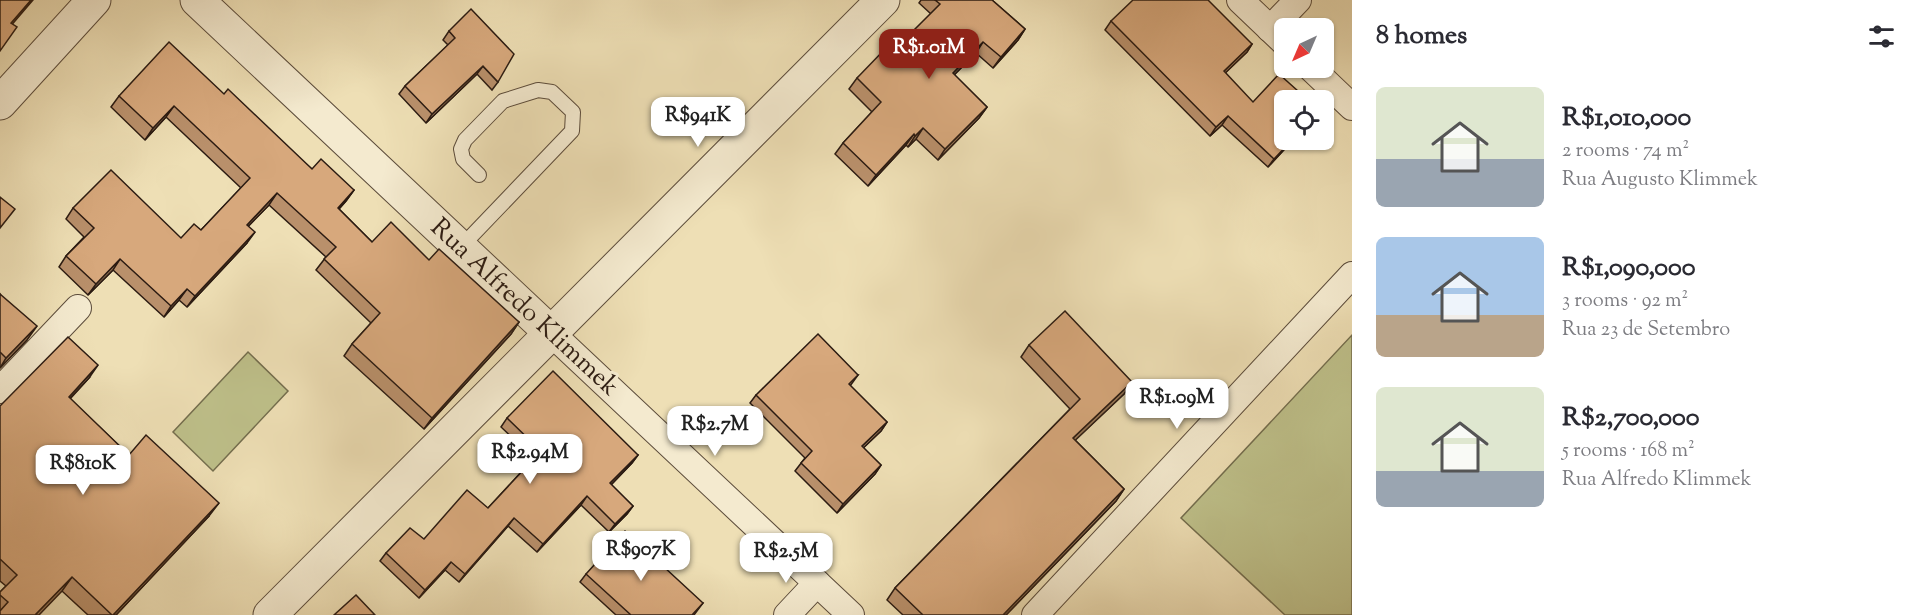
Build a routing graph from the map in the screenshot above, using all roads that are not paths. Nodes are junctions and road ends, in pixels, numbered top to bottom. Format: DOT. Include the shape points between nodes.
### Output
graph roads {
  1 [pos="94,0"];
  2 [pos="197,0"];
  3 [pos="883,0"];
  4 [pos="1240,0"];
  5 [pos="1298,0"];
  6 [pos="1288,18"];
  7 [pos="1274,33"];
  8 [pos="1322,78"];
  9 [pos="0,103"];
  10 [pos="1352,107"];
  11 [pos="479,175"];
  12 [pos="460,248"];
  13 [pos="1352,275"];
  14 [pos="78,308"];
  15 [pos="550,332"];
  16 [pos="0,390"];
  17 [pos="818,583"];
  18 [pos="270,615"];
  19 [pos="787,615"];
  20 [pos="851,615"];
  21 [pos="1035,615"];
  1 -- 9 [label="street"];
  2 -- 12 [label="street, Rua Alfredo Klimmek"];
  3 -- 15 [label="street"];
  4 -- 7 [label="street"];
  5 -- 6 [label="street"];
  8 -- 10 [label="street"];
  11 -- 12 [label="lane" via="462,159 461,149 503,101 538,90 552,92 573,112 572,131"];
  12 -- 15 [label="street, Rua Alfredo Klimmek"];
  13 -- 21 [label="street"];
  14 -- 16 [label="street"];
  15 -- 17 [label="street, Rua Alfredo Klimmek"];
  15 -- 18 [label="street"];
  17 -- 19 [label="street"];
  17 -- 20 [label="street, Rua Alfredo Klimmek"];
}
